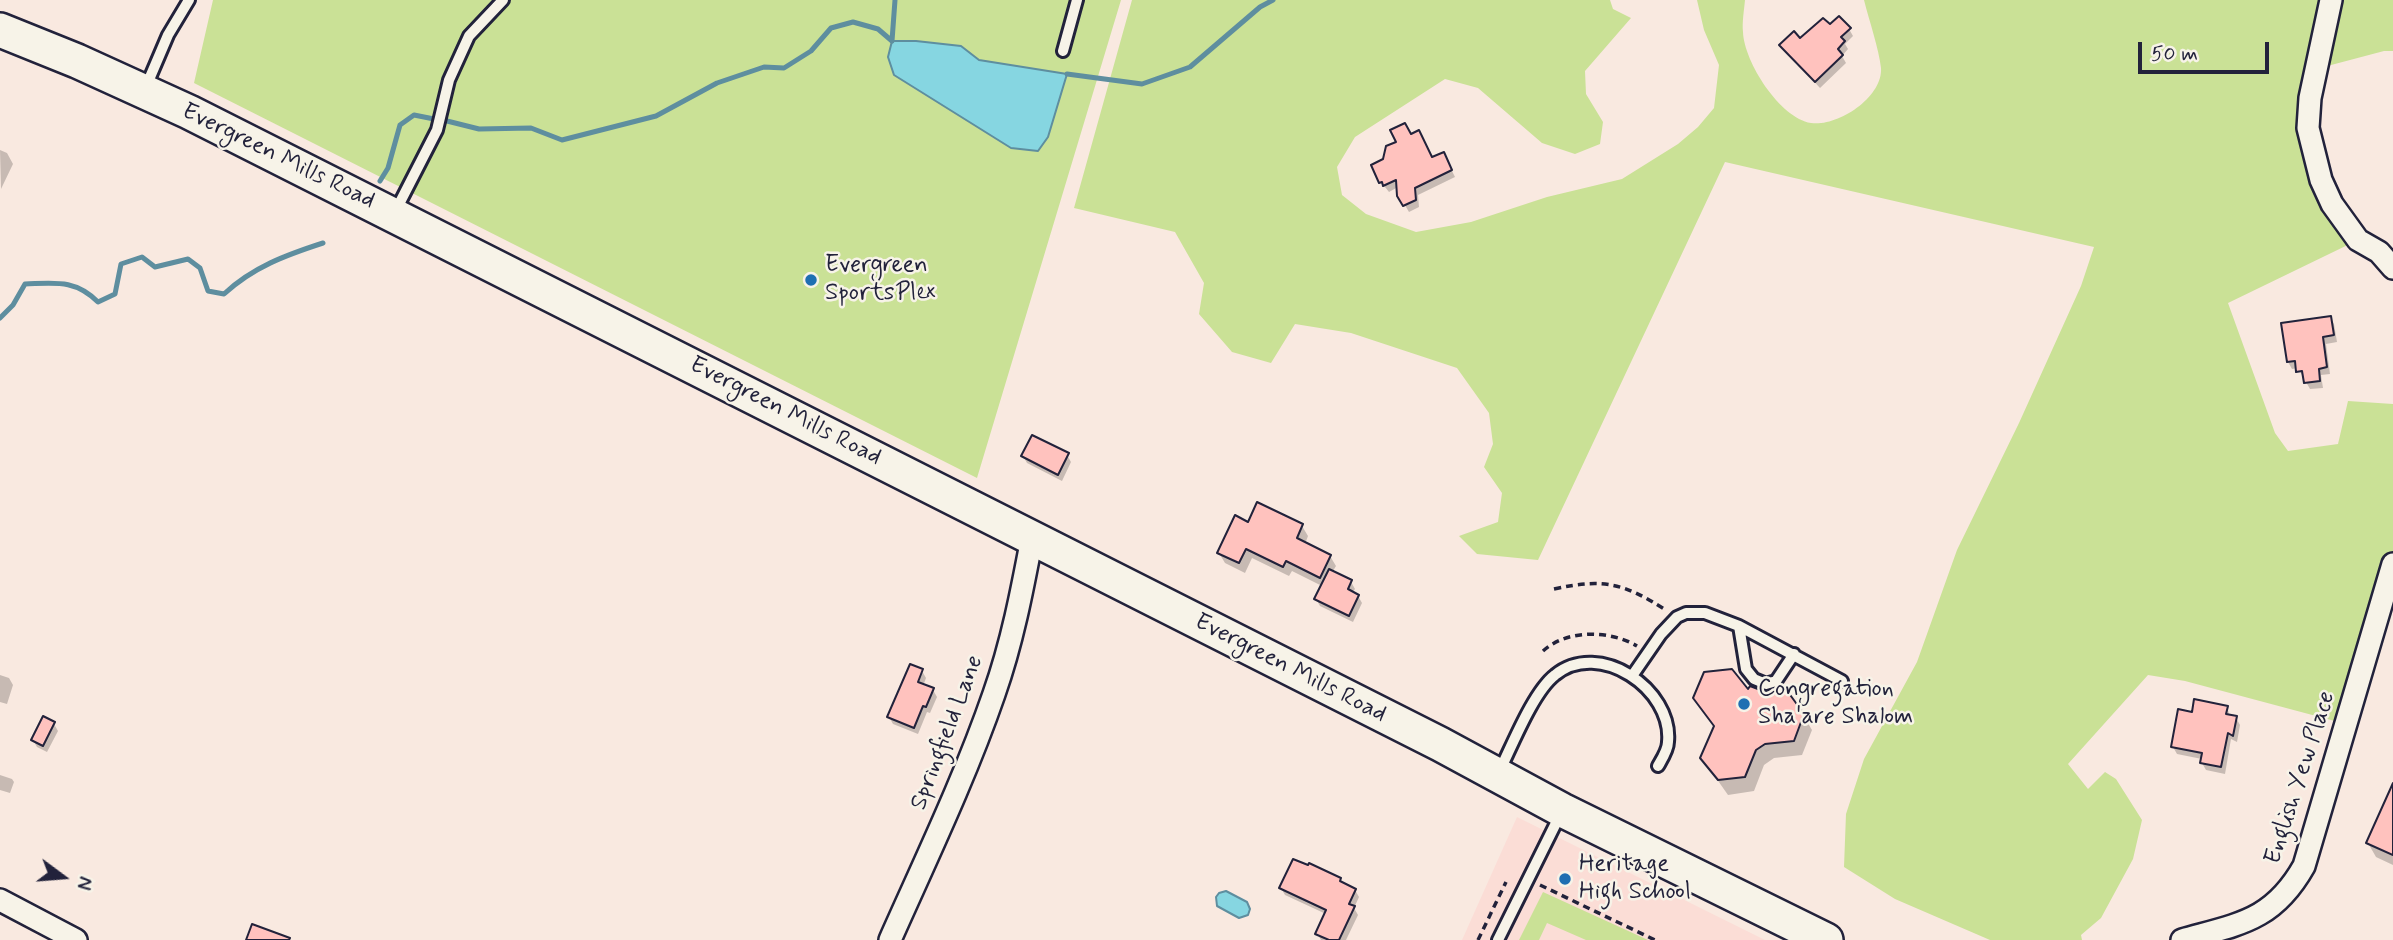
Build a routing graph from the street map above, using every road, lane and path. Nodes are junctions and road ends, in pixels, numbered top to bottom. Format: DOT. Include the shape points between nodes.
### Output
graph roads {
  1 [pos="189,0"];
  2 [pos="503,0"];
  3 [pos="1077,0"];
  4 [pos="2331,0"];
  5 [pos="0,30"];
  6 [pos="1063,51"];
  7 [pos="144,92"];
  8 [pos="393,214"];
  9 [pos="2393,268"];
  10 [pos="1032,538"];
  11 [pos="2393,564"];
  12 [pos="1554,589"];
  13 [pos="1676,617"];
  14 [pos="1739,626"];
  15 [pos="1543,651"];
  16 [pos="1648,653"];
  17 [pos="1794,654"];
  18 [pos="1632,676"];
  19 [pos="1842,681"];
  20 [pos="1658,766"];
  21 [pos="1498,774"];
  22 [pos="1562,810"];
  23 [pos="1528,879"];
  24 [pos="1506,882"];
  25 [pos="0,901"];
  26 [pos="76,940"];
  27 [pos="890,940"];
  28 [pos="1478,940"];
  29 [pos="1498,940"];
  30 [pos="1654,940"];
  31 [pos="1826,940"];
  32 [pos="2182,940"];
  1 -- 7 [label="lane"];
  2 -- 8 [label="lane" via="469,36 449,80 438,130"];
  3 -- 6 [label="lane"];
  4 -- 9 [label="street" via="2308,128 2332,204 2358,240 2379,252"];
  5 -- 7 [label="main road, Evergreen Mills Road"];
  7 -- 8 [label="main road, Evergreen Mills Road"];
  8 -- 10 [label="main road, Evergreen Mills Road"];
  10 -- 21 [label="main road, Evergreen Mills Road"];
  10 -- 27 [label="street, Springfield Lane" via="1016,622 995,693"];
  11 -- 32 [label="street, English Yew Place" via="2304,866 2279,902 2261,915"];
  12 -- 13 [label="path" via="1619,586 1635,590"];
  13 -- 14 [label="lane" via="1705,613"];
  13 -- 16 [label="lane"];
  14 -- 17 [label="lane"];
  14 -- 17 [label="lane" via="1746,669 1754,679 1766,684 1776,681"];
  15 -- 16 [label="path" via="1570,637 1594,634 1614,636"];
  16 -- 18 [label="lane"];
  17 -- 19 [label="lane"];
  18 -- 20 [label="lane" via="1648,687 1666,719 1668,743"];
  18 -- 21 [label="lane" via="1603,665 1576,664 1555,675 1534,701"];
  21 -- 22 [label="main road, Evergreen Mills Road"];
  22 -- 23 [label="lane"];
  22 -- 31 [label="main road, Evergreen Mills Road"];
  23 -- 29 [label="lane"];
  23 -- 30 [label="path"];
  24 -- 28 [label="path"];
  25 -- 26 [label="street"];
}
